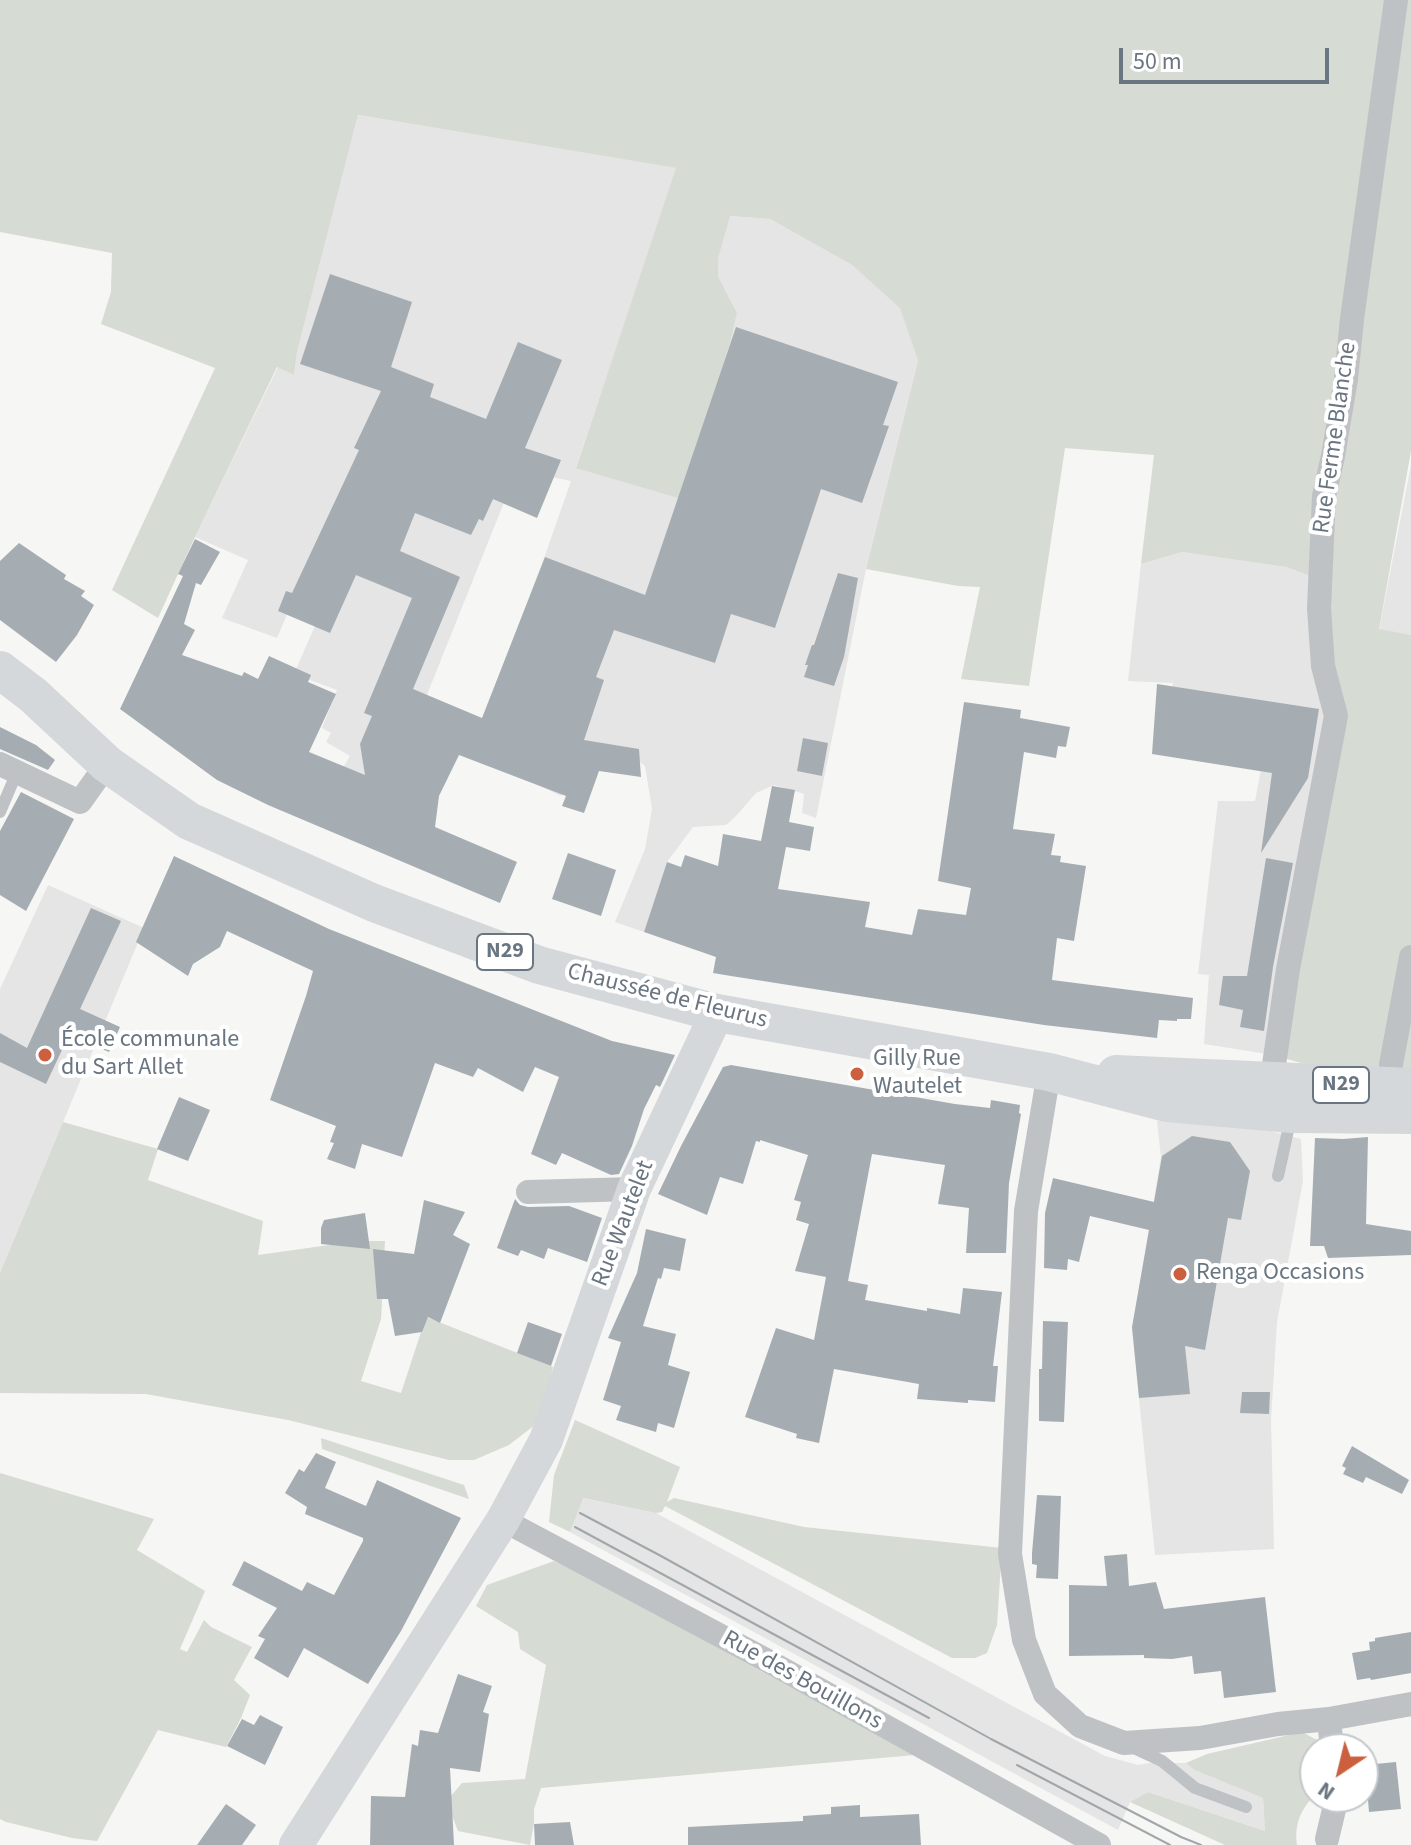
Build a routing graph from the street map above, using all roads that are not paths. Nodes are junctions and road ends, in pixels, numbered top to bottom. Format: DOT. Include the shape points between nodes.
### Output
graph roads {
  1 [pos="1396,0"];
  2 [pos="0,670"];
  3 [pos="33,695"];
  4 [pos="107,764"];
  5 [pos="8,768"];
  6 [pos="0,812"];
  7 [pos="300,868"];
  8 [pos="1411,957"];
  9 [pos="717,1013"];
  10 [pos="1049,1072"];
  11 [pos="1399,1087"];
  12 [pos="1277,1103"];
  13 [pos="1411,1115"];
  14 [pos="1278,1176"];
  15 [pos="634,1189"];
  16 [pos="528,1192"];
  17 [pos="503,1520"];
  18 [pos="1411,1704"];
  19 [pos="1329,1719"];
  20 [pos="1330,1733"];
  21 [pos="1124,1743"];
  22 [pos="1246,1807"];
  23 [pos="1333,1813"];
  24 [pos="1327,1839"];
  25 [pos="296,1845"];
  26 [pos="1099,1845"];
  1 -- 12 [label="street, Rue Ferme Blanche" via="1346,379 1324,496 1319,608 1323,666 1336,716 1288,969"];
  2 -- 3 [label="main road, Chaussée de Fleurus / N29"];
  3 -- 4 [label="main road, Chaussée de Fleurus / N29"];
  3 -- 7 [label="main road, Chaussée de Fleurus / N29" via="137,754"];
  4 -- 5 [label="street" via="80,802"];
  4 -- 7 [label="main road, Chaussée de Fleurus / N29" via="189,821"];
  5 -- 6 [label="lane"];
  7 -- 9 [label="main road, Chaussée de Fleurus / N29" via="374,903 539,965"];
  8 -- 11 [label="street"];
  9 -- 10 [label="main road, Chaussée de Fleurus / N29"];
  9 -- 15 [label="street, Rue Wautelet"];
  10 -- 12 [label="main road, Chaussée de Fleurus / N29" via="1167,1103"];
  10 -- 21 [label="street" via="1026,1211 1010,1554 1024,1640 1045,1694 1080,1726"];
  11 -- 12 [label="main road, Chaussée de Fleurus / N29"];
  12 -- 13 [label="main road, Chaussée de Fleurus / N29"];
  12 -- 14 [label="lane"];
  15 -- 16 [label="street"];
  15 -- 17 [label="street, Rue Wautelet" via="546,1440"];
  17 -- 25 [label="street"];
  17 -- 26 [label="street, Rue des Bouillons"];
  18 -- 19 [label="street"];
  19 -- 20 [label="street"];
  19 -- 21 [label="street"];
  21 -- 22 [label="lane" via="1162,1761 1195,1788"];
  23 -- 24 [label="street"];
}
